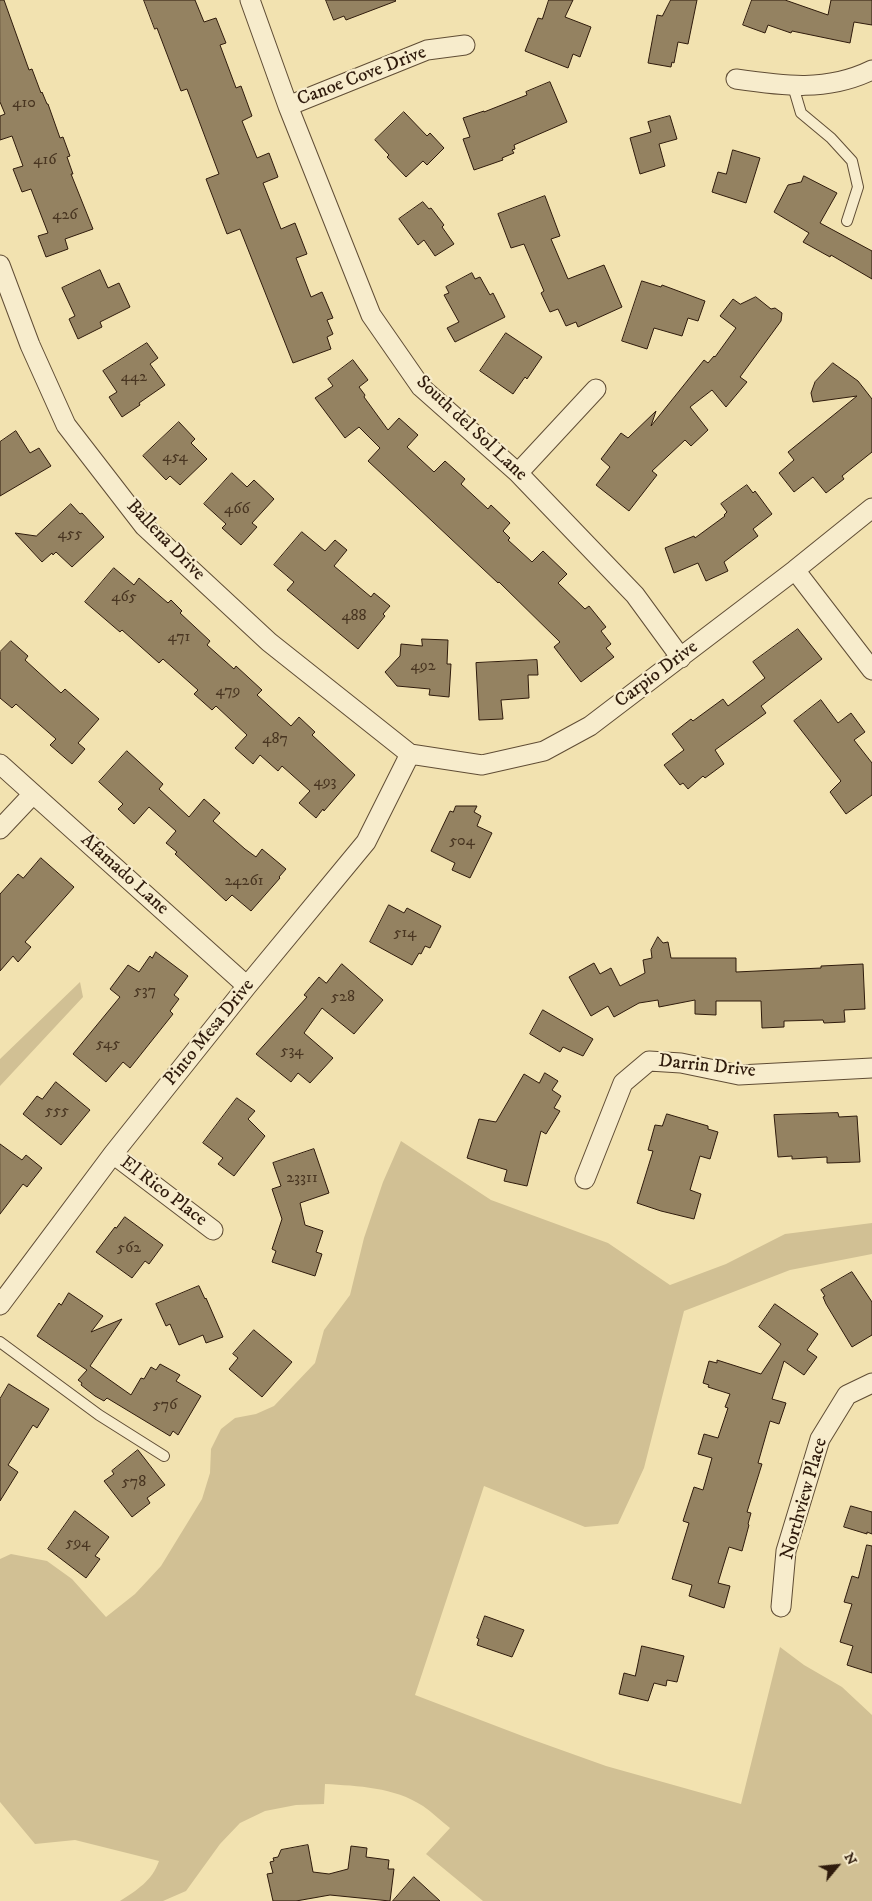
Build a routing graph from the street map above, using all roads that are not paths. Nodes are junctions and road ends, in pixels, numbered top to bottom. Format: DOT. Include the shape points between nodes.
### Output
graph roads {
  1 [pos="250,0"];
  2 [pos="465,45"];
  3 [pos="872,70"];
  4 [pos="736,79"];
  5 [pos="793,86"];
  6 [pos="288,106"];
  7 [pos="847,222"];
  8 [pos="0,265"];
  9 [pos="596,388"];
  10 [pos="518,473"];
  11 [pos="872,508"];
  12 [pos="795,570"];
  13 [pos="681,658"];
  14 [pos="872,670"];
  15 [pos="410,754"];
  16 [pos="0,764"];
  17 [pos="33,794"];
  18 [pos="0,830"];
  19 [pos="247,986"];
  20 [pos="872,1068"];
  21 [pos="113,1154"];
  22 [pos="584,1178"];
  23 [pos="213,1230"];
  24 [pos="0,1305"];
  25 [pos="0,1342"];
  26 [pos="872,1383"];
  27 [pos="164,1456"];
  28 [pos="781,1606"];
  1 -- 6 [label="street, South del Sol Lane"];
  2 -- 6 [label="street, Canoe Cove Drive" via="427,50"];
  3 -- 5 [label="street" via="819,86"];
  4 -- 5 [label="street"];
  5 -- 7 [label="lane" via="801,113 832,138 852,161 858,187"];
  6 -- 10 [label="street, South del Sol Lane" via="371,315 421,387"];
  8 -- 15 [label="street, Ballena Drive" via="30,345 66,425 144,526 269,642"];
  9 -- 10 [label="street"];
  10 -- 13 [label="street, South del Sol Lane" via="636,595"];
  11 -- 12 [label="street, Carpio Drive"];
  12 -- 13 [label="street, Carpio Drive"];
  12 -- 14 [label="street"];
  13 -- 15 [label="street, Carpio Drive" via="590,726 544,751 482,765"];
  15 -- 19 [label="street, Pinto Mesa Drive" via="366,842"];
  16 -- 17 [label="street, Afamado Lane"];
  17 -- 18 [label="street"];
  17 -- 19 [label="street, Afamado Lane"];
  19 -- 21 [label="street, Pinto Mesa Drive"];
  20 -- 22 [label="street, Darrin Drive" via="739,1075 682,1063 648,1061 623,1083"];
  21 -- 23 [label="street, El Rico Place"];
  21 -- 24 [label="street, Pinto Mesa Drive"];
  25 -- 27 [label="lane" via="99,1414"];
  26 -- 28 [label="street, Northview Place" via="847,1395 820,1439 786,1552"];
}
